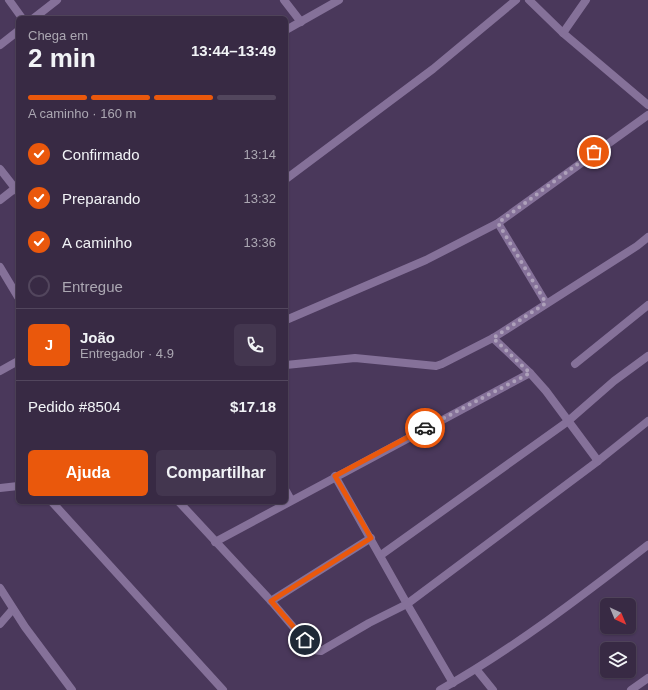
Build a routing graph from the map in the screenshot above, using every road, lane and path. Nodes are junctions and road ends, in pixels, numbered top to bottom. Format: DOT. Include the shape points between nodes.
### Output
graph roads {
  1 [pos="9,0"];
  2 [pos="57,0"];
  3 [pos="284,0"];
  4 [pos="339,0"];
  5 [pos="516,0"];
  6 [pos="529,0"];
  7 [pos="586,0"];
  8 [pos="21,16"];
  9 [pos="37,16"];
  10 [pos="301,22"];
  11 [pos="288,29"];
  12 [pos="16,33"];
  13 [pos="563,33"];
  14 [pos="0,45"];
  15 [pos="648,105"];
  16 [pos="648,115"];
  17 [pos="0,169"];
  18 [pos="288,177"];
  19 [pos="16,188"];
  20 [pos="16,190"];
  21 [pos="0,200"];
  22 [pos="498,223"];
  23 [pos="648,237"];
  24 [pos="0,267"];
  25 [pos="16,294"];
  26 [pos="546,303"];
  27 [pos="648,305"];
  28 [pos="288,319"];
  29 [pos="493,338"];
  30 [pos="648,356"];
  31 [pos="16,362"];
  32 [pos="575,364"];
  33 [pos="288,365"];
  34 [pos="0,371"];
  35 [pos="530,373"];
  36 [pos="648,421"];
  37 [pos="567,422"];
  38 [pos="598,461"];
  39 [pos="335,476"];
  40 [pos="16,486"];
  41 [pos="0,488"];
  42 [pos="288,495"];
  43 [pos="291,500"];
  44 [pos="288,502"];
  45 [pos="54,504"];
  46 [pos="181,504"];
  47 [pos="284,504"];
  48 [pos="371,538"];
  49 [pos="215,542"];
  50 [pos="648,545"];
  51 [pos="381,555"];
  52 [pos="0,588"];
  53 [pos="271,601"];
  54 [pos="407,604"];
  55 [pos="13,609"];
  56 [pos="0,624"];
  57 [pos="476,670"];
  58 [pos="648,678"];
  59 [pos="453,682"];
  60 [pos="72,690"];
  61 [pos="223,690"];
  62 [pos="440,690"];
  63 [pos="493,690"];
  64 [pos="631,690"];
  1 -- 8 [label="street"];
  2 -- 9 [label="street"];
  3 -- 10 [label="street"];
  4 -- 10 [label="street"];
  5 -- 18 [label="street" via="433,69"];
  6 -- 13 [label="street"];
  7 -- 13 [label="street"];
  10 -- 11 [label="street"];
  12 -- 14 [label="street"];
  13 -- 15 [label="street"];
  16 -- 22 [label="street"];
  17 -- 19 [label="street"];
  20 -- 21 [label="street"];
  22 -- 26 [label="street"];
  22 -- 28 [label="street" via="426,260"];
  23 -- 26 [label="street"];
  24 -- 25 [label="street"];
  26 -- 29 [label="street"];
  27 -- 32 [label="street"];
  29 -- 33 [label="street" via="436,366 355,358"];
  29 -- 35 [label="street"];
  30 -- 37 [label="street" via="614,381"];
  31 -- 34 [label="street"];
  35 -- 37 [label="street"];
  35 -- 39 [label="street"];
  36 -- 38 [label="street"];
  37 -- 38 [label="street"];
  37 -- 51 [label="street"];
  38 -- 54 [label="street"];
  39 -- 43 [label="street"];
  39 -- 48 [label="street"];
  40 -- 41 [label="street"];
  42 -- 43 [label="street"];
  43 -- 44 [label="street"];
  45 -- 61 [label="street"];
  46 -- 49 [label="street"];
  47 -- 49 [label="street"];
  48 -- 51 [label="street"];
  48 -- 53 [label="street"];
  49 -- 53 [label="street"];
  50 -- 57 [label="street"];
  51 -- 54 [label="street"];
  52 -- 55 [label="street"];
  53 -- 54 [label="street" via="313,650 321,651"];
  54 -- 59 [label="street"];
  55 -- 56 [label="street"];
  55 -- 60 [label="street"];
  57 -- 59 [label="street"];
  57 -- 63 [label="street"];
  58 -- 64 [label="street"];
  59 -- 62 [label="street"];
}
